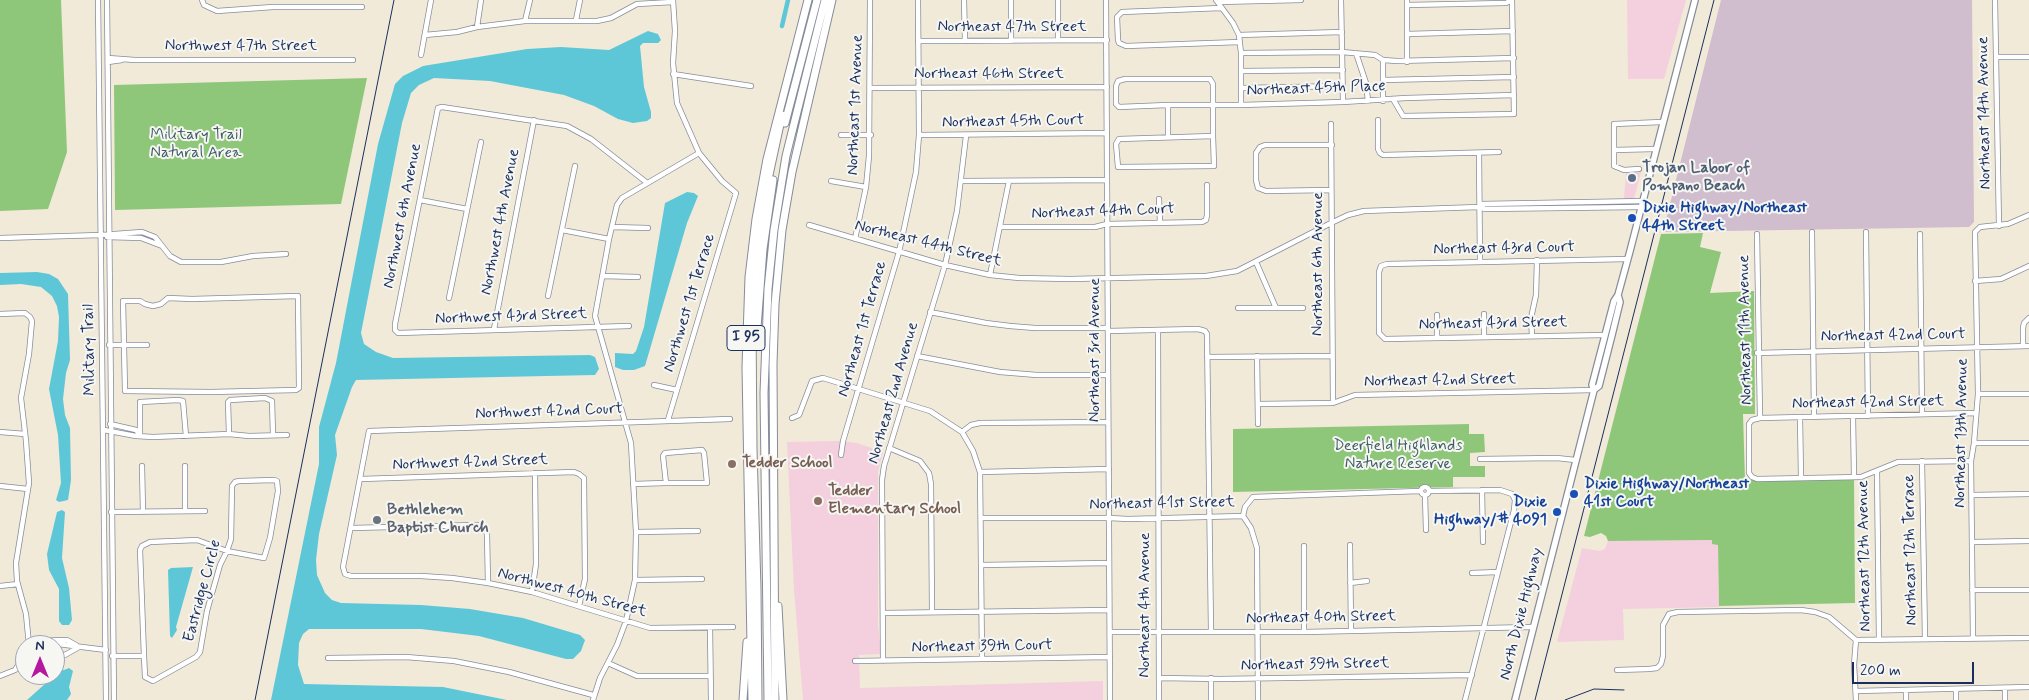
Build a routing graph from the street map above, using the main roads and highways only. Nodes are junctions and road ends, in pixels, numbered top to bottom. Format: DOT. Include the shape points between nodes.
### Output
graph roads {
  1 [pos="808,0"];
  2 [pos="817,0"];
  3 [pos="825,0"];
  4 [pos="832,0"];
  5 [pos="1695,0"];
  6 [pos="782,99"];
  7 [pos="778,274"];
  8 [pos="1618,295"];
  9 [pos="765,333"];
  10 [pos="1594,390"];
  11 [pos="774,564"];
  12 [pos="750,580"];
  13 [pos="757,589"];
  14 [pos="743,700"];
  15 [pos="752,700"];
  16 [pos="758,700"];
  17 [pos="768,700"];
  18 [pos="775,700"];
  19 [pos="784,700"];
  20 [pos="1515,700"];
  1 -- 6 [label="highway, I 95"];
  2 -- 13 [label="highway" via="778,154 760,278 756,352"];
  3 -- 9 [label="highway" via="783,171 770,260"];
  4 -- 7 [label="highway, I 95" via="793,164"];
  5 -- 8 [label="main road, North Dixie Highway"];
  6 -- 12 [label="highway, I 95" via="759,204 748,292 746,367"];
  6 -- 13 [label="highway" via="782,118 764,205 754,293 752,404"];
  7 -- 9 [label="highway"];
  7 -- 11 [label="highway, I 95" via="773,356"];
  8 -- 10 [label="main road, North Dixie Highway" via="1592,385"];
  8 -- 10 [label="main road, North Dixie Highway" via="1620,302 1612,335 1598,386"];
  9 -- 17 [label="highway"];
  10 -- 20 [label="main road, North Dixie Highway"];
  11 -- 18 [label="highway, I 95"];
  11 -- 19 [label="highway"];
  12 -- 14 [label="highway" via="746,593 747,649"];
  12 -- 15 [label="highway, I 95"];
  13 -- 16 [label="highway"];
}
